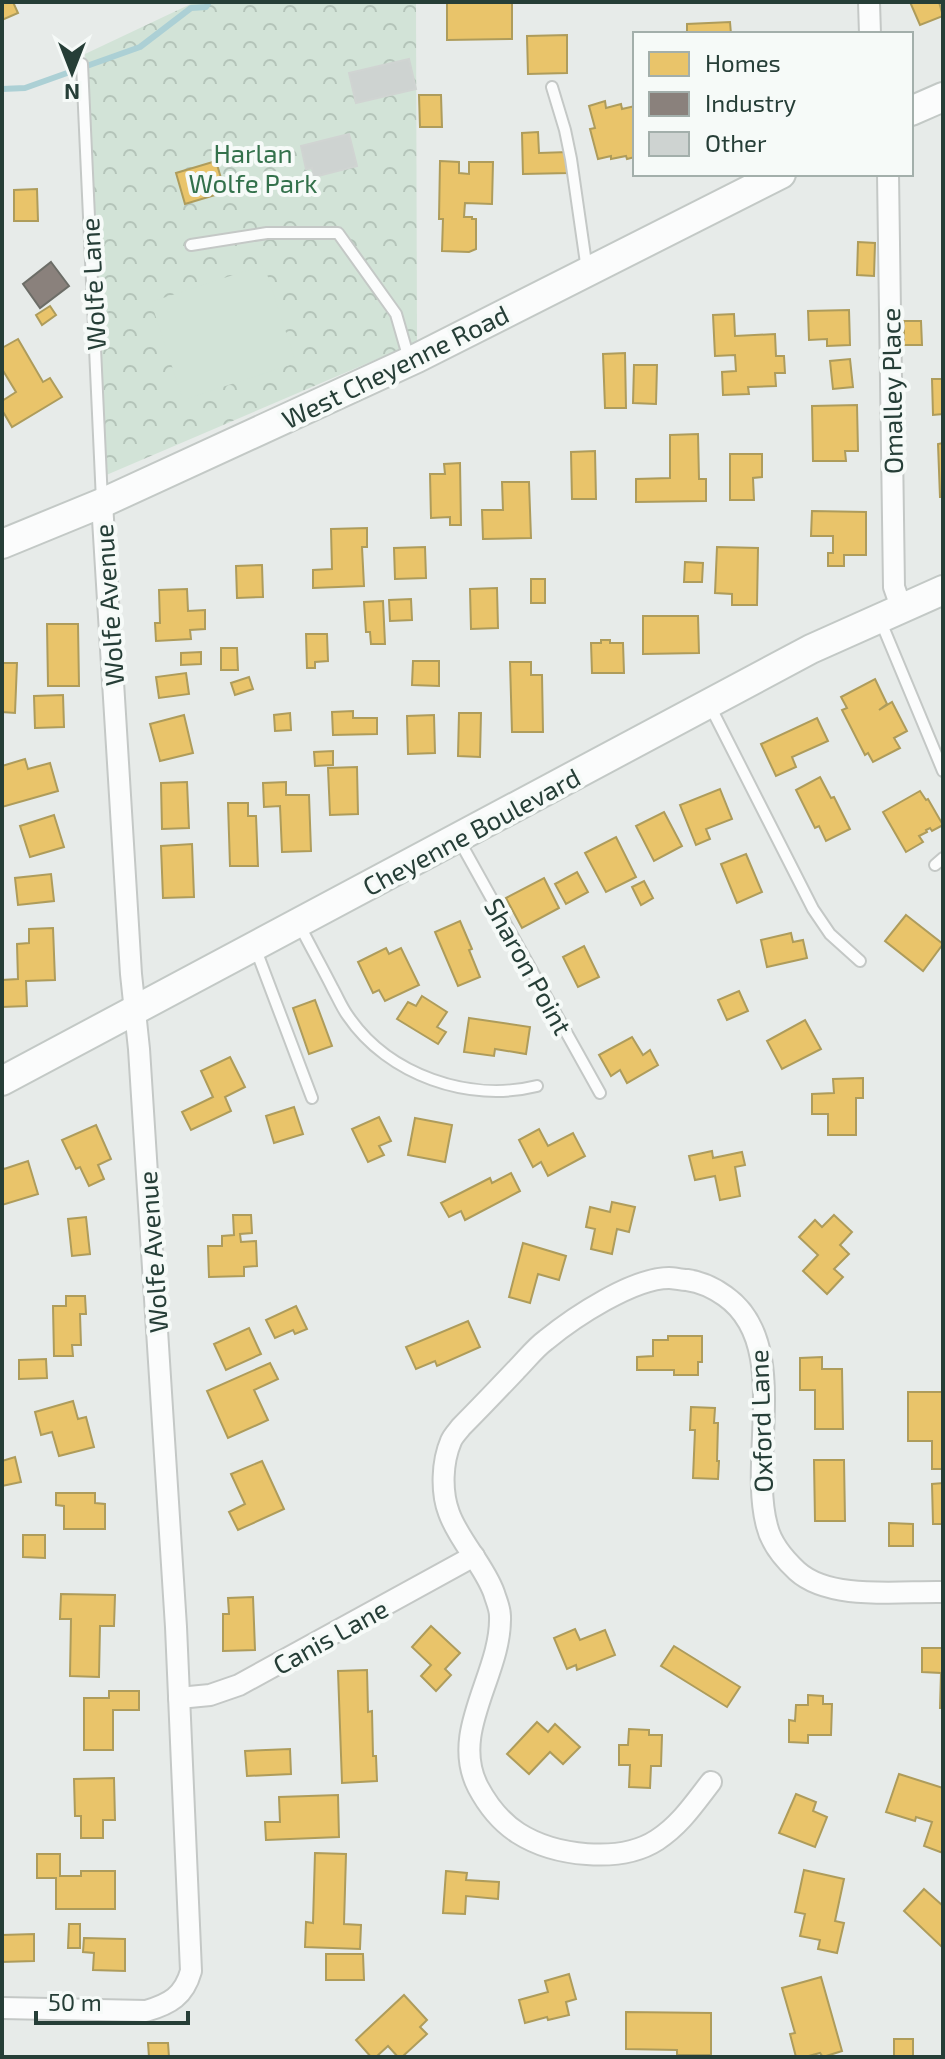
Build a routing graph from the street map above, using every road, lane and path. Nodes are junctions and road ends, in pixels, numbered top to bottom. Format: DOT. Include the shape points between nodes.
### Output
graph roads {
  1 [pos="869,2"];
  2 [pos="870,32"];
  3 [pos="82,64"];
  4 [pos="552,87"];
  5 [pos="943,97"];
  6 [pos="913,110"];
  7 [pos="777,176"];
  8 [pos="888,176"];
  9 [pos="191,245"];
  10 [pos="587,272"];
  11 [pos="410,361"];
  12 [pos="102,503"];
  13 [pos="4,540"];
  14 [pos="943,590"];
  15 [pos="890,612"];
  16 [pos="709,704"];
  17 [pos="943,771"];
  18 [pos="458,838"];
  19 [pos="298,923"];
  20 [pos="254,946"];
  21 [pos="860,961"];
  22 [pos="135,1009"];
  23 [pos="2,1081"];
  24 [pos="537,1086"];
  25 [pos="600,1093"];
  26 [pos="312,1098"];
  27 [pos="474,1556"];
  28 [pos="943,1592"];
  29 [pos="179,1698"];
  30 [pos="711,1782"];
  31 [pos="2,2008"];
  1 -- 2 [label="street"];
  3 -- 12 [label="lane, Wolfe Lane"];
  4 -- 10 [label="lane" via="571,159"];
  5 -- 6 [label="main road"];
  7 -- 10 [label="main road, West Cheyenne Road"];
  8 -- 15 [label="street, Omalley Place" via="894,587"];
  9 -- 11 [label="lane" via="267,233 338,233 396,314"];
  10 -- 11 [label="main road, West Cheyenne Road"];
  11 -- 12 [label="main road, West Cheyenne Road"];
  12 -- 13 [label="main road, West Cheyenne Road"];
  12 -- 22 [label="street, Wolfe Avenue"];
  14 -- 15 [label="main road, Cheyenne Boulevard"];
  15 -- 16 [label="main road, Cheyenne Boulevard"];
  15 -- 17 [label="lane"];
  16 -- 18 [label="main road, Cheyenne Boulevard"];
  16 -- 21 [label="lane" via="813,909 830,934"];
  18 -- 19 [label="main road, Cheyenne Boulevard"];
  18 -- 25 [label="lane, Sharon Point"];
  19 -- 20 [label="main road, Cheyenne Boulevard"];
  19 -- 24 [label="lane" via="348,1016 391,1059 417,1074 466,1088 518,1091"];
  20 -- 22 [label="main road, Cheyenne Boulevard"];
  20 -- 26 [label="lane"];
  22 -- 23 [label="main road, Cheyenne Boulevard"];
  22 -- 29 [label="street, Wolfe Avenue"];
  27 -- 28 [label="street, Oxford Lane" via="449,1514 444,1468 451,1441 545,1340 609,1297 639,1283 668,1278 694,1281 734,1302 757,1337 764,1368 762,1501 780,1553 817,1584 842,1591"];
  27 -- 29 [label="street, Canis Lane" via="239,1685"];
  27 -- 30 [label="street, Oxford Lane" via="501,1612 495,1655 470,1732 477,1785 494,1812 518,1833 575,1854 632,1851 680,1822"];
  29 -- 31 [label="street, Wolfe Avenue" via="191,1971 187,1985 164,2006 146,2011"];
}
